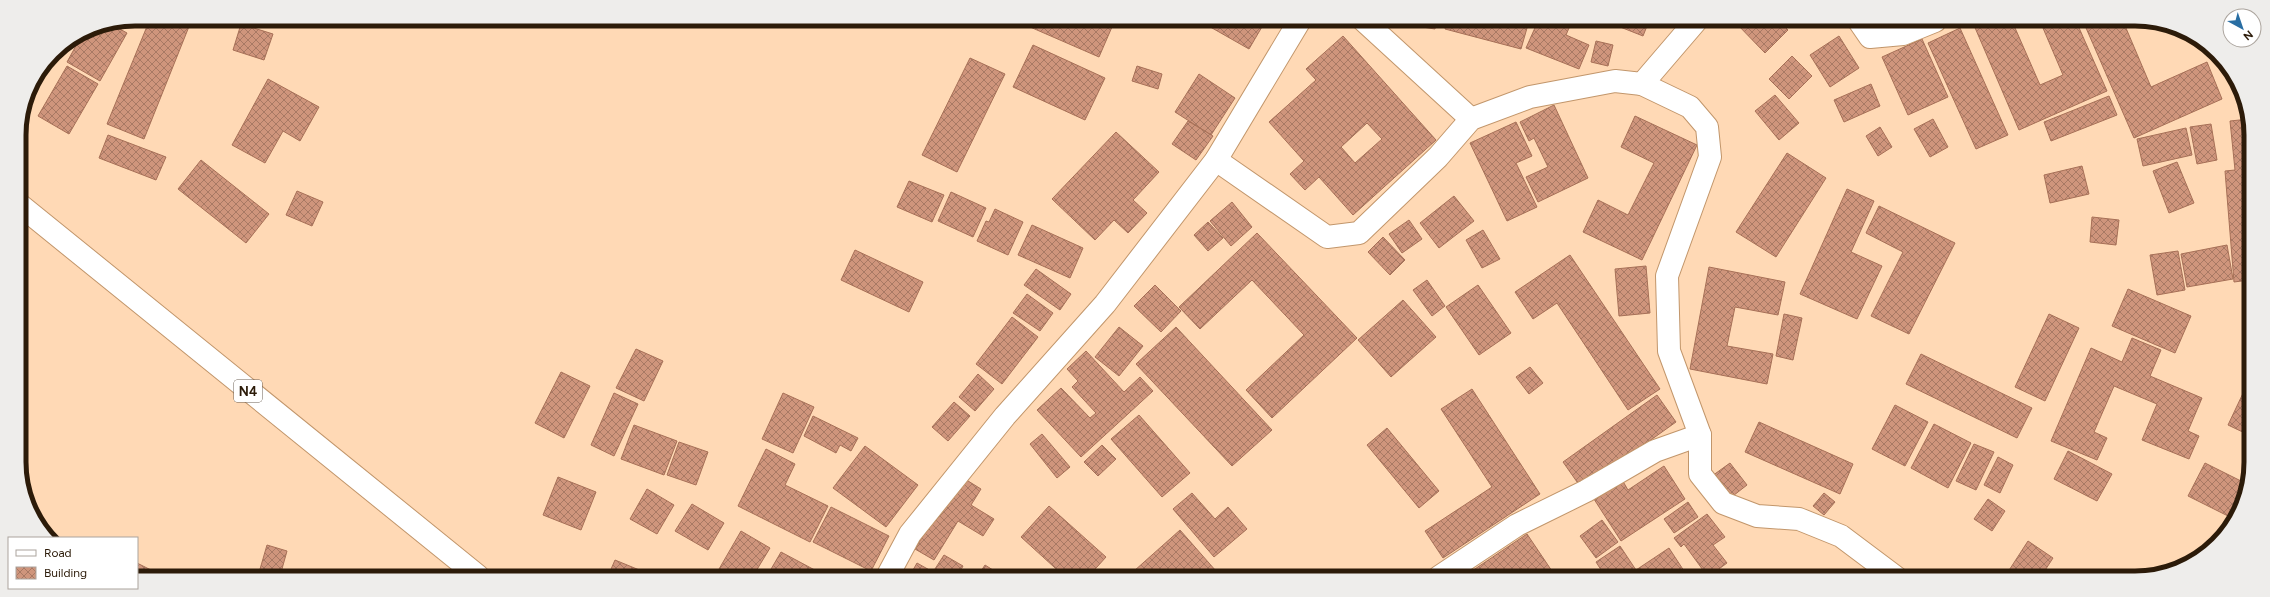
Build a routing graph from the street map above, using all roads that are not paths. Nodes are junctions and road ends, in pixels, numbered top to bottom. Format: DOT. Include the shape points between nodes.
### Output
graph roads {
  1 [pos="1296,26"];
  2 [pos="1370,26"];
  3 [pos="1692,26"];
  4 [pos="1862,26"];
  5 [pos="1923,26"];
  6 [pos="1642,84"];
  7 [pos="1471,119"];
  8 [pos="1216,160"];
  9 [pos="26,210"];
  10 [pos="1700,435"];
  11 [pos="472,571"];
  12 [pos="890,571"];
  13 [pos="1448,571"];
  14 [pos="1888,571"];
  1 -- 8 [label="main road"];
  2 -- 7 [label="main road"];
  3 -- 6 [label="main road"];
  4 -- 5 [label="main road" via="1870,37 1903,34"];
  6 -- 7 [label="main road" via="1615,81 1530,96"];
  6 -- 10 [label="main road" via="1690,107 1707,127 1710,157 1667,276 1669,351"];
  7 -- 8 [label="main road" via="1438,157 1359,233 1327,237"];
  8 -- 12 [label="main road" via="1105,304 1005,416 910,534"];
  9 -- 11 [label="main road, N4"];
  10 -- 13 [label="main road" via="1655,451 1586,491 1517,525"];
  10 -- 14 [label="main road" via="1700,474 1724,503 1757,516 1799,519 1841,536"];
}
